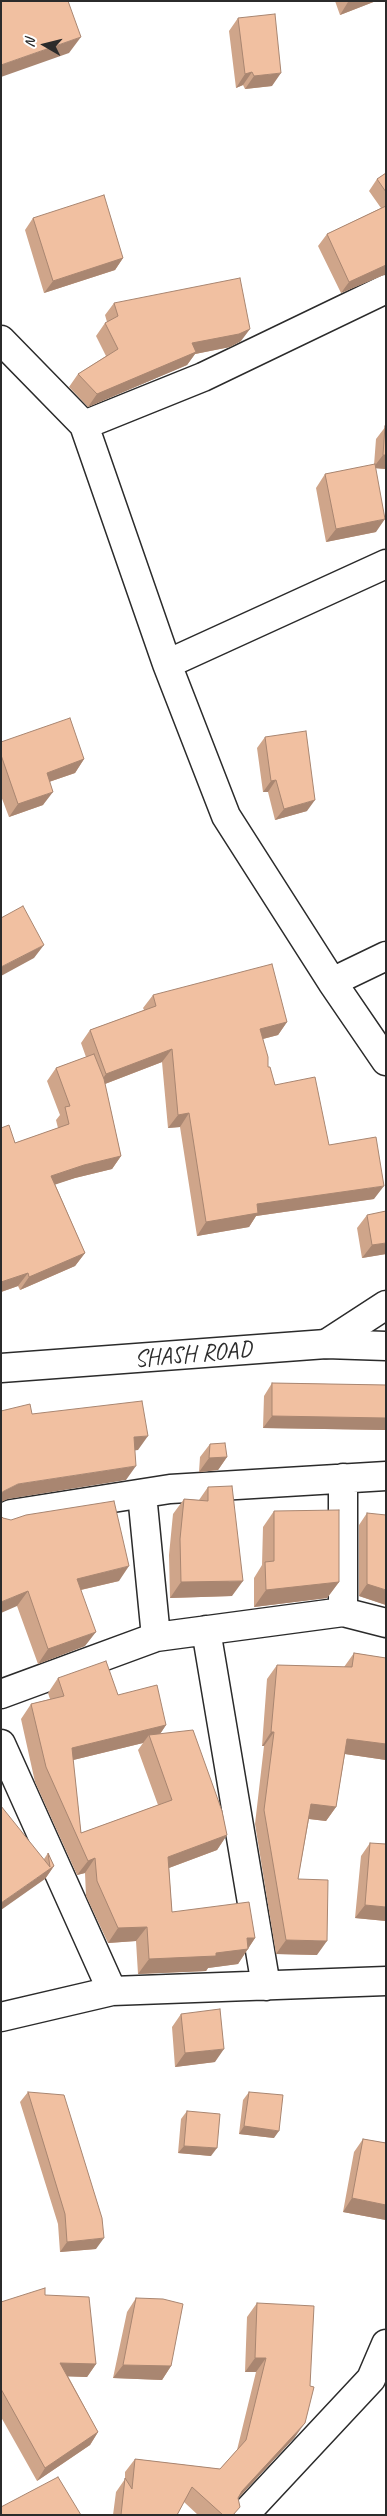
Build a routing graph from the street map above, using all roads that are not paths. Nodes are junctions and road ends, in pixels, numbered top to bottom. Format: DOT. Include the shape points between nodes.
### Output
graph roads {
  1 [pos="386,289"];
  2 [pos="1,340"];
  3 [pos="84,425"];
  4 [pos="386,564"];
  5 [pos="167,664"];
  6 [pos="386,956"];
  7 [pos="332,982"];
  8 [pos="386,1061"];
  9 [pos="386,1305"];
  10 [pos="326,1344"];
  11 [pos="386,1346"];
  12 [pos="1,1368"];
  13 [pos="386,1476"];
  14 [pos="343,1478"];
  15 [pos="142,1494"];
  16 [pos="1,1520"];
  17 [pos="343,1612"];
  18 [pos="386,1623"];
  19 [pos="206,1630"];
  20 [pos="156,1637"];
  21 [pos="1,1694"];
  22 [pos="1,1744"];
  23 [pos="386,1981"];
  24 [pos="266,1986"];
  25 [pos="112,1991"];
  26 [pos="1,2017"];
  27 [pos="386,2344"];
  28 [pos="379,2386"];
  29 [pos="244,2515"];
  1 -- 3 [label="street" via="203,377"];
  2 -- 3 [label="street"];
  3 -- 5 [label="street"];
  4 -- 5 [label="street"];
  5 -- 7 [label="street" via="226,816"];
  6 -- 7 [label="street"];
  7 -- 8 [label="street"];
  9 -- 10 [label="street"];
  10 -- 11 [label="street, SHASH ROAD"];
  10 -- 12 [label="street, SHASH ROAD"];
  13 -- 14 [label="street"];
  14 -- 15 [label="street" via="170,1489"];
  14 -- 17 [label="street"];
  15 -- 16 [label="street" via="11,1514"];
  15 -- 20 [label="street"];
  17 -- 18 [label="street"];
  17 -- 19 [label="street"];
  19 -- 20 [label="street"];
  19 -- 24 [label="street"];
  20 -- 21 [label="street"];
  22 -- 25 [label="street"];
  23 -- 24 [label="street"];
  24 -- 25 [label="street"];
  25 -- 26 [label="street"];
  27 -- 28 [label="street"];
  28 -- 29 [label="street"];
}
